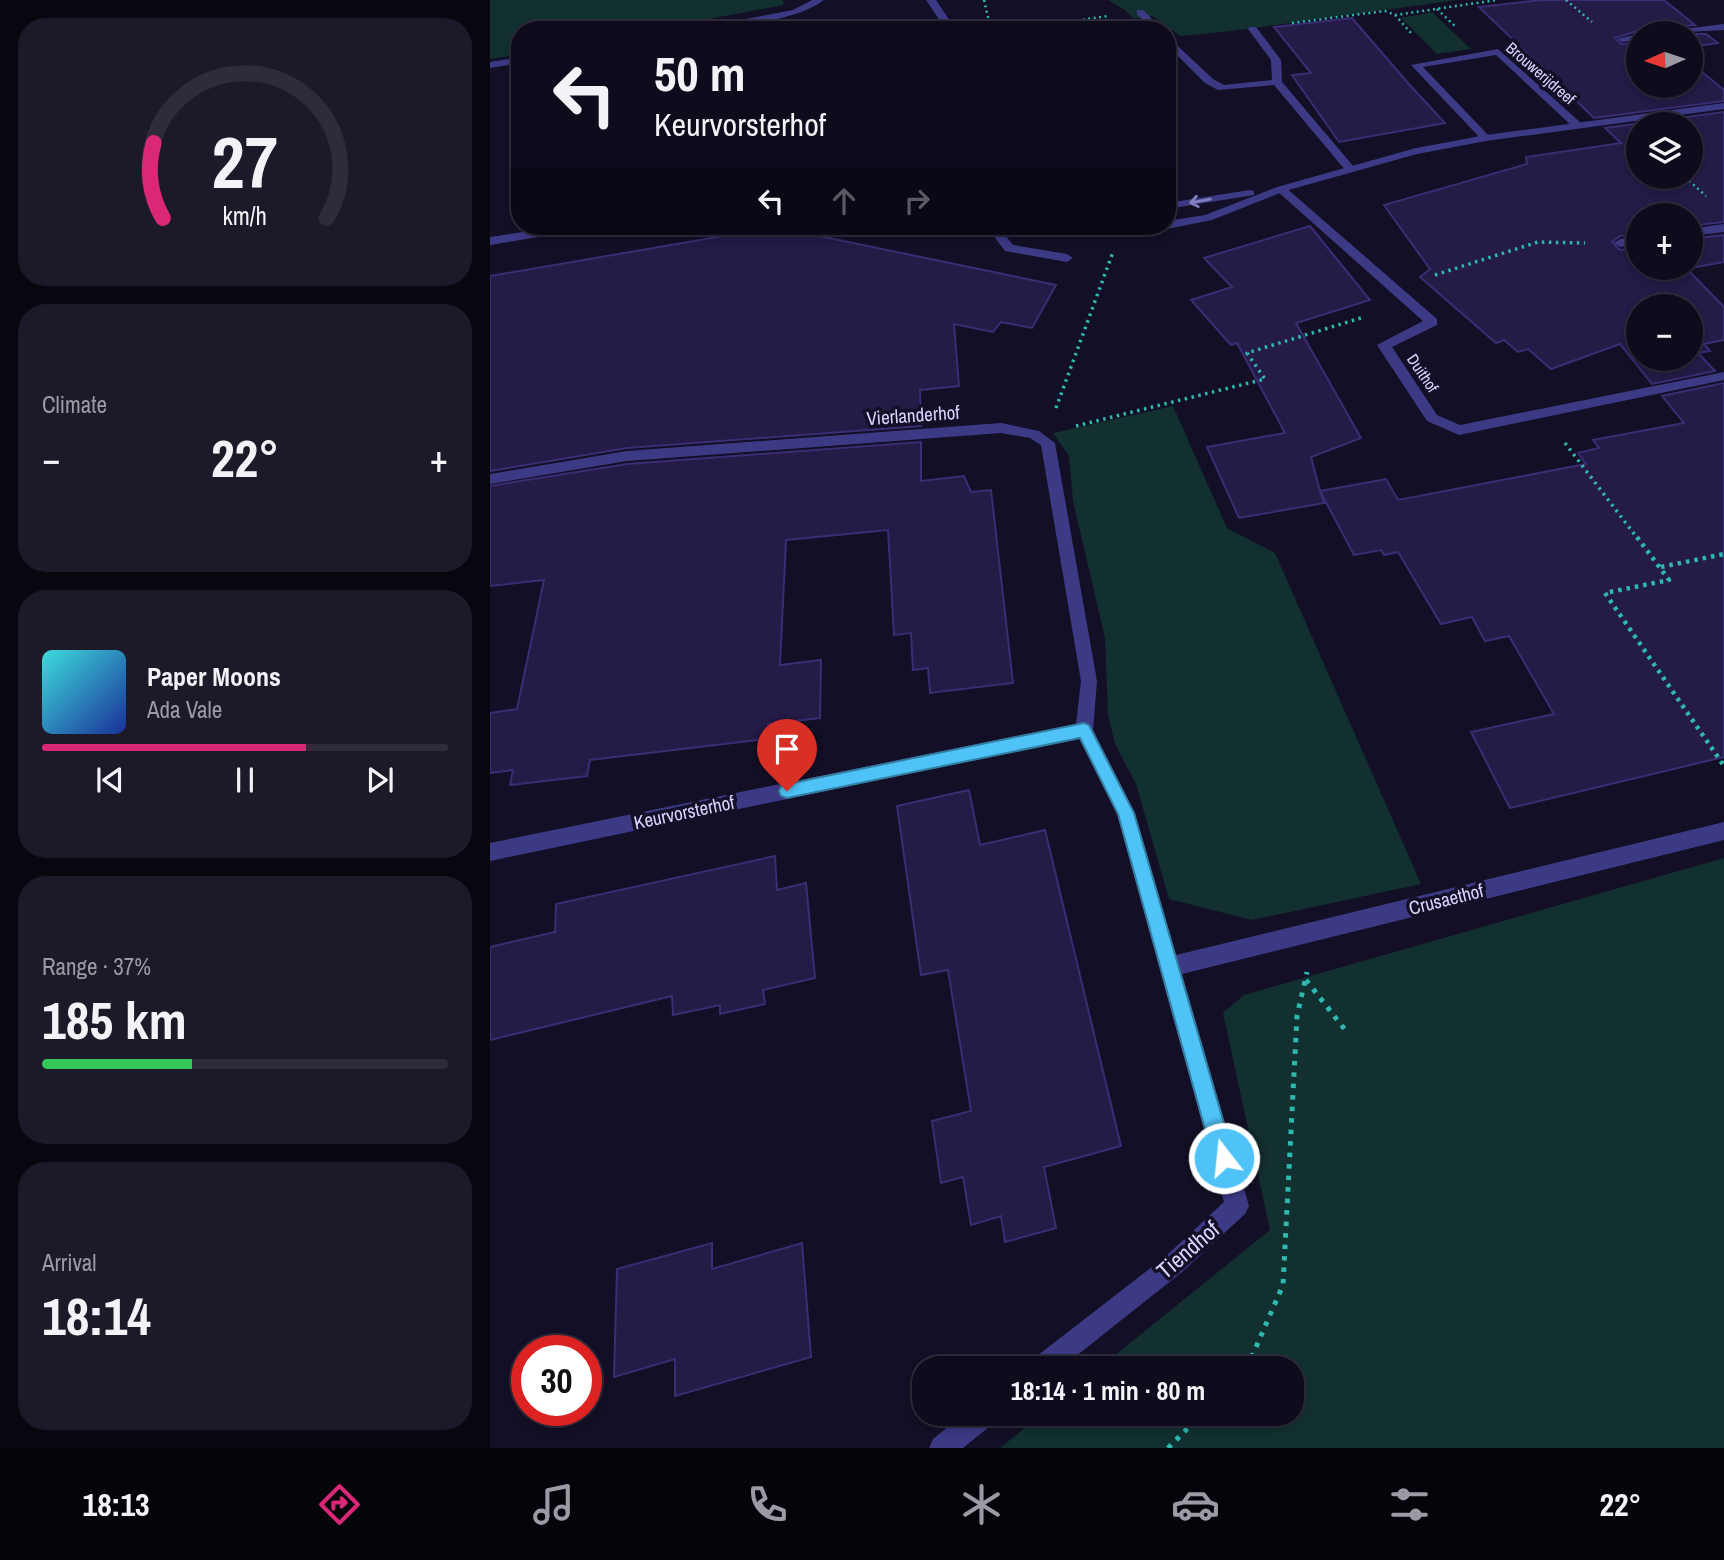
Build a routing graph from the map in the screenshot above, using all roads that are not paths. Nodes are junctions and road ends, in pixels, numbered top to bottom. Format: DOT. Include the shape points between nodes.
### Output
graph roads {
  1 [pos="819,0"];
  2 [pos="931,0"];
  3 [pos="1140,12"];
  4 [pos="745,21"];
  5 [pos="948,21"];
  6 [pos="1149,21"];
  7 [pos="1724,27"];
  8 [pos="1253,29"];
  9 [pos="1703,30"];
  10 [pos="1626,38"];
  11 [pos="1622,39"];
  12 [pos="1176,48"];
  13 [pos="511,62"];
  14 [pos="490,65"];
  15 [pos="1277,82"];
  16 [pos="1724,106"];
  17 [pos="1577,125"];
  18 [pos="1486,138"];
  19 [pos="1350,169"];
  20 [pos="1281,189"];
  21 [pos="1176,205"];
  22 [pos="1176,223"];
  23 [pos="1724,228"];
  24 [pos="1703,231"];
  25 [pos="526,235"];
  26 [pos="999,235"];
  27 [pos="490,241"];
  28 [pos="1626,242"];
  29 [pos="1620,243"];
  30 [pos="1067,258"];
  31 [pos="1724,376"];
  32 [pos="490,479"];
  33 [pos="1084,730"];
  34 [pos="1724,831"];
  35 [pos="490,852"];
  36 [pos="1168,967"];
  37 [pos="1057,1356"];
  38 [pos="970,1426"];
  39 [pos="942,1448"];
  1 -- 4 [label="street" via="796,12"];
  2 -- 5 [label="street"];
  3 -- 6 [label="street"];
  7 -- 9 [label="street"];
  8 -- 15 [label="street" via="1276,60"];
  10 -- 11 [label="street"];
  12 -- 15 [label="street" via="1222,88"];
  13 -- 14 [label="street"];
  15 -- 19 [label="street"];
  16 -- 17 [label="street, Brouwerijdreef"];
  17 -- 18 [label="street, Brouwerijdreef"];
  17 -- 18 [label="street, Brouwerijdreef" via="1497,52 1416,65"];
  18 -- 19 [label="street, Brouwerijdreef"];
  19 -- 20 [label="street, Brouwerijdreef"];
  20 -- 21 [label="street, Brouwerijdreef, one-way"];
  20 -- 22 [label="street, Brouwerijdreef" via="1208,218"];
  20 -- 31 [label="street, Duithof" via="1432,322 1384,345 1432,418 1459,430"];
  23 -- 24 [label="street"];
  25 -- 27 [label="street"];
  26 -- 30 [label="street" via="1009,248"];
  28 -- 29 [label="street"];
  32 -- 33 [label="street, Vierlanderhof" via="627,456 1001,428 1040,433 1048,443 1089,681"];
  33 -- 35 [label="street, Keurvorsterhof"];
  33 -- 36 [label="street, Tiendhof" via="1126,813"];
  34 -- 36 [label="street, Crusaethof"];
  36 -- 37 [label="street, Tiendhof" via="1237,1206 1174,1264"];
  38 -- 39 [label="street"];
}
